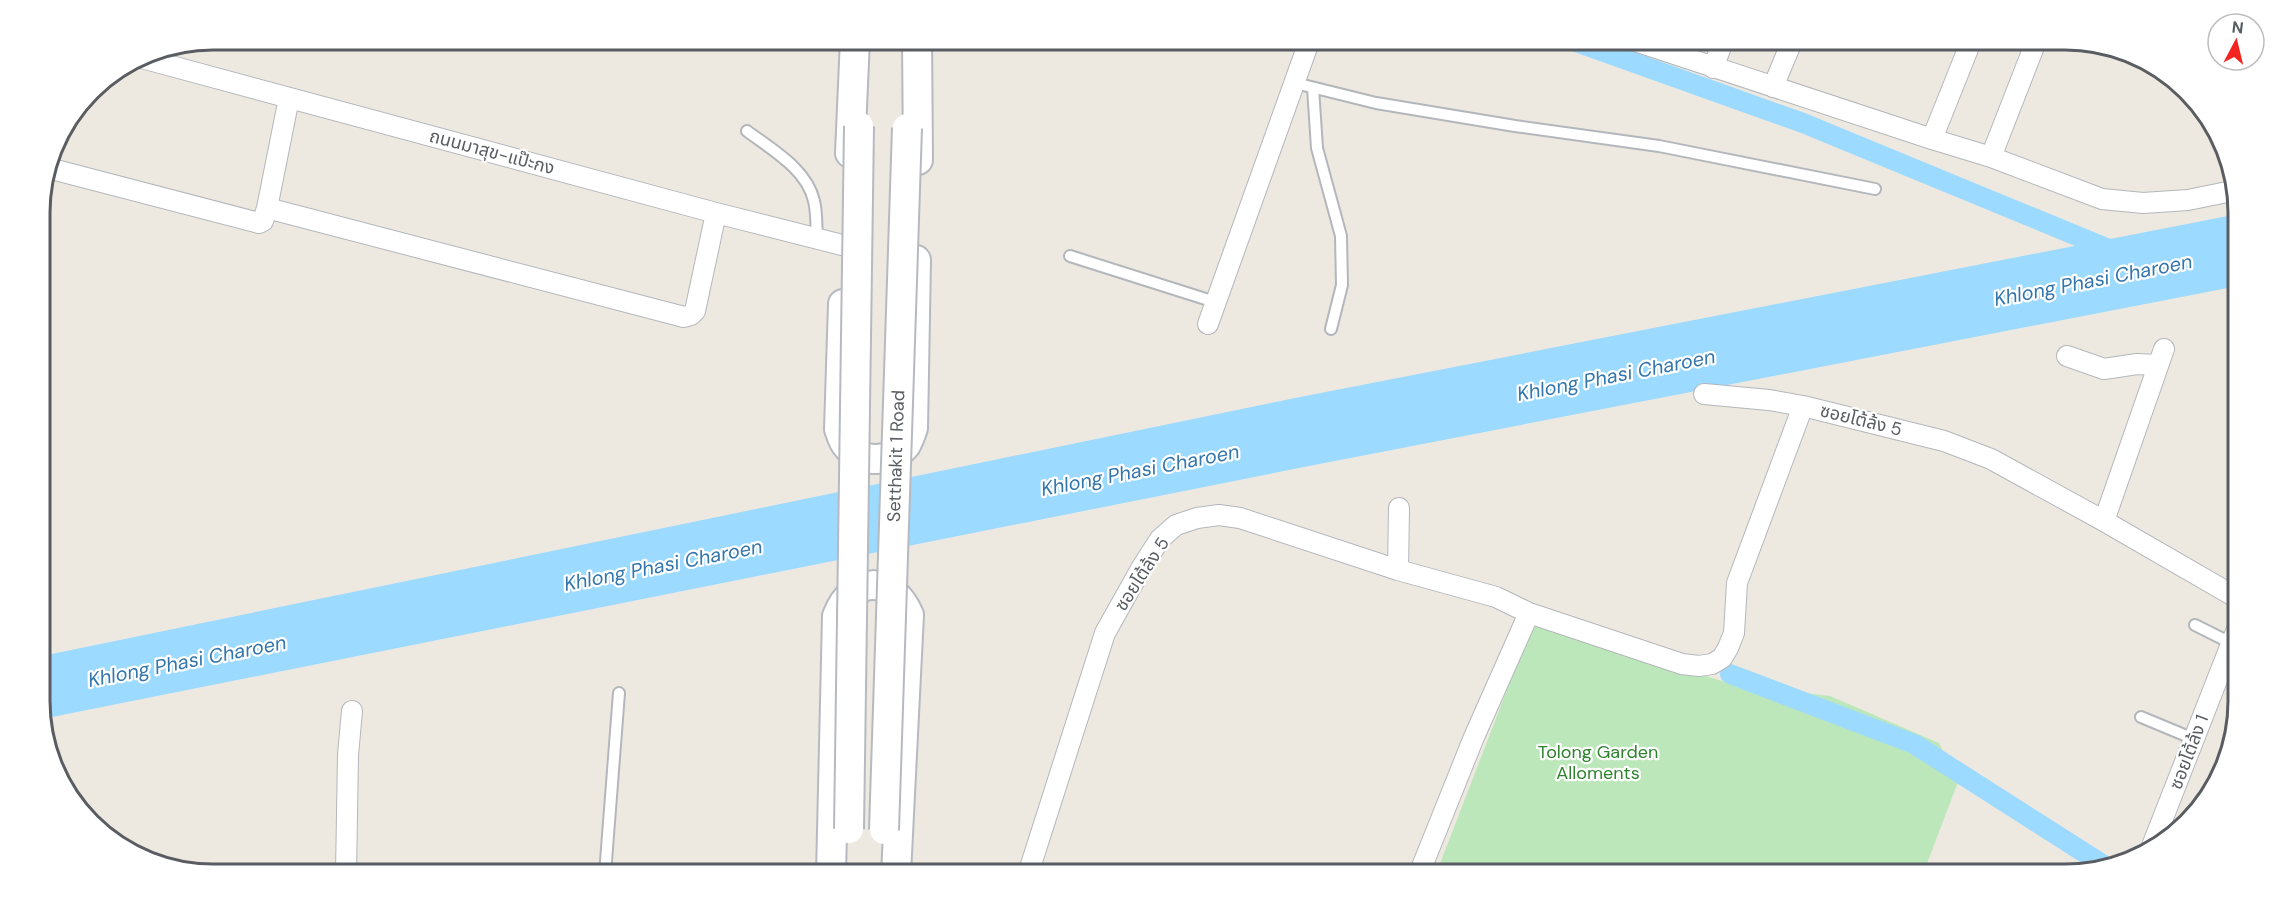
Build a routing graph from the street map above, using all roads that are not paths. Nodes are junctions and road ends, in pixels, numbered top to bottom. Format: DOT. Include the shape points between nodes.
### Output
graph roads {
  1 [pos="855,50"];
  2 [pos="860,50"];
  3 [pos="909,50"];
  4 [pos="917,50"];
  5 [pos="1309,50"];
  6 [pos="1661,50"];
  7 [pos="1720,50"];
  8 [pos="1788,50"];
  9 [pos="1968,50"];
  10 [pos="2033,50"];
  11 [pos="153,61"];
  12 [pos="1713,68"];
  13 [pos="1304,86"];
  14 [pos="1773,87"];
  15 [pos="289,98"];
  16 [pos="747,131"];
  17 [pos="1932,139"];
  18 [pos="1991,157"];
  19 [pos="55,170"];
  20 [pos="1875,189"];
  21 [pos="2227,191"];
  22 [pos="267,207"];
  23 [pos="716,213"];
  24 [pos="816,238"];
  25 [pos="846,246"];
  26 [pos="1070,256"];
  27 [pos="1215,302"];
  28 [pos="1208,324"];
  29 [pos="1331,329"];
  30 [pos="2067,356"];
  31 [pos="1704,394"];
  32 [pos="1803,406"];
  33 [pos="1399,508"];
  34 [pos="2104,521"];
  35 [pos="1398,570"];
  36 [pos="2228,594"];
  37 [pos="1529,613"];
  38 [pos="2195,625"];
  39 [pos="2228,642"];
  40 [pos="2228,651"];
  41 [pos="619,693"];
  42 [pos="352,711"];
  43 [pos="2141,717"];
  44 [pos="2194,739"];
  45 [pos="2156,836"];
  46 [pos="1423,863"];
  47 [pos="346,864"];
  48 [pos="606,864"];
  49 [pos="831,864"];
  50 [pos="847,864"];
  51 [pos="882,864"];
  52 [pos="897,864"];
  53 [pos="1031,864"];
  1 -- 25 [label="main road"];
  2 -- 50 [label="main road, bridge"];
  3 -- 51 [label="main road, Setthakit 1 Road, bridge"];
  4 -- 25 [label="main road" via="914,428 908,443 888,458 866,458 854,453 839,429"];
  5 -- 13 [label="street"];
  6 -- 12 [label="street"];
  7 -- 12 [label="street"];
  8 -- 14 [label="street"];
  9 -- 17 [label="street"];
  10 -- 18 [label="street"];
  11 -- 15 [label="street, ถนนมาสุข-แป๊ะกง"];
  12 -- 14 [label="street"];
  13 -- 20 [label="lane" via="1388,105 1659,146"];
  13 -- 27 [label="street"];
  13 -- 29 [label="lane" via="1341,236 1342,285"];
  14 -- 17 [label="street"];
  15 -- 22 [label="street"];
  15 -- 23 [label="street, ถนนมาสุข-แป๊ะกง"];
  16 -- 24 [label="lane" via="788,162 807,183 814,200"];
  17 -- 18 [label="street"];
  18 -- 21 [label="street" via="2102,199 2188,200"];
  19 -- 22 [label="street" via="257,223 263,221"];
  22 -- 23 [label="street" via="684,317 695,311"];
  23 -- 24 [label="street, ถนนมาสุข-แป๊ะกง"];
  24 -- 25 [label="street, ถนนมาสุข-แป๊ะกง"];
  26 -- 27 [label="lane"];
  27 -- 28 [label="street"];
  30 -- 34 [label="street" via="2104,369 2161,357"];
  31 -- 32 [label="street"];
  32 -- 34 [label="street, ซอยโต้ล้ง 5" via="1944,441 1991,459"];
  32 -- 37 [label="street, ซอยโต้ล้ง 5" via="1737,583 1734,633 1722,658 1699,666 1682,664"];
  33 -- 35 [label="street"];
  34 -- 36 [label="street, ซอยโต้ล้ง 5"];
  35 -- 37 [label="street, ซอยโต้ล้ง 5" via="1496,597"];
  35 -- 53 [label="street, ซอยโต้ล้ง 5" via="1240,518 1218,515 1176,525 1160,539 1105,633"];
  37 -- 46 [label="street"];
  38 -- 39 [label="lane"];
  40 -- 44 [label="street, ซอยโต้ล้ง 1"];
  41 -- 48 [label="lane"];
  42 -- 47 [label="street"];
  43 -- 44 [label="lane"];
  44 -- 45 [label="street, ซอยโต้ล้ง 1"];
  49 -- 52 [label="main road" via="837,616 851,592 876,585 896,593 909,615"];
}
